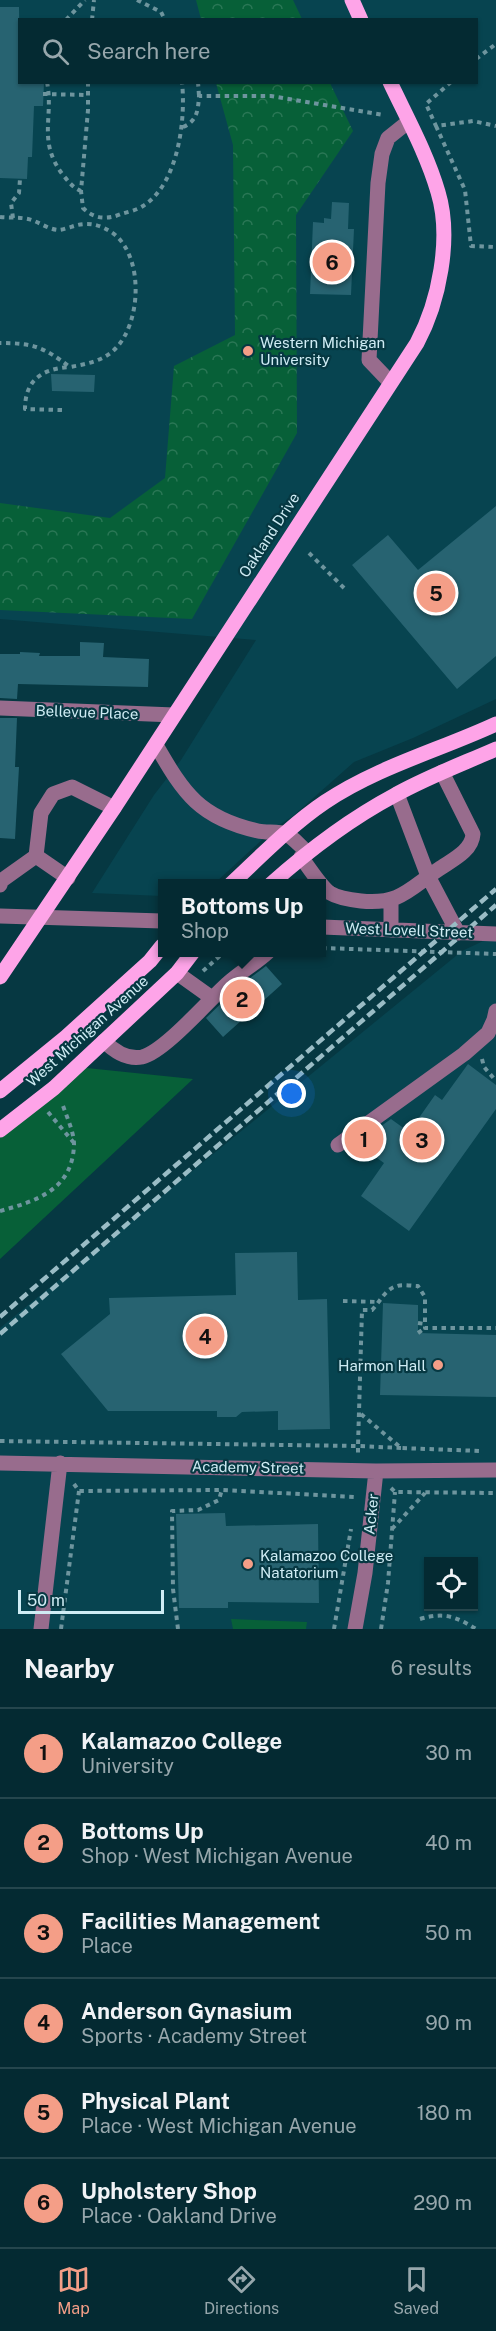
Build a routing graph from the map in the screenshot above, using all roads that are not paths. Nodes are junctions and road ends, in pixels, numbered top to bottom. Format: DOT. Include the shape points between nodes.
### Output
graph roads {
  1 [pos="352,0"];
  2 [pos="360,18"];
  3 [pos="391,84"];
  4 [pos="408,122"];
  5 [pos="390,382"];
  6 [pos="0,708"];
  7 [pos="174,715"];
  8 [pos="496,724"];
  9 [pos="156,745"];
  10 [pos="496,750"];
  11 [pos="442,772"];
  12 [pos="397,794"];
  13 [pos="114,808"];
  14 [pos="285,834"];
  15 [pos="304,854"];
  16 [pos="36,856"];
  17 [pos="428,876"];
  18 [pos="68,878"];
  19 [pos="236,879"];
  20 [pos="276,879"];
  21 [pos="317,879"];
  22 [pos="0,885"];
  23 [pos="326,895"];
  24 [pos="391,901"];
  25 [pos="0,916"];
  26 [pos="42,918"];
  27 [pos="158,921"];
  28 [pos="326,927"];
  29 [pos="391,930"];
  30 [pos="458,933"];
  31 [pos="496,934"];
  32 [pos="158,951"];
  33 [pos="191,957"];
  34 [pos="261,957"];
  35 [pos="0,976"];
  36 [pos="184,977"];
  37 [pos="212,998"];
  38 [pos="496,1011"];
  39 [pos="104,1041"];
  40 [pos="0,1091"];
  41 [pos="0,1130"];
  42 [pos="338,1145"];
  43 [pos="0,1463"];
  44 [pos="60,1463"];
  45 [pos="496,1470"];
  46 [pos="376,1471"];
  47 [pos="41,1629"];
  48 [pos="356,1629"];
  1 -- 2 [label="main road"];
  3 -- 4 [label="main road, Oakland Drive"];
  4 -- 5 [label="main road, Oakland Drive" via="439,194 443,249 438,290 428,323"];
  4 -- 5 [label="street" via="388,138 378,183 369,360"];
  5 -- 7 [label="main road, Oakland Drive"];
  6 -- 7 [label="street, Bellevue Place"];
  7 -- 9 [label="main road, Oakland Drive"];
  8 -- 14 [label="main road" via="368,778 326,802"];
  9 -- 13 [label="main road, Oakland Drive"];
  9 -- 14 [label="street" via="191,799 214,816 259,831"];
  10 -- 11 [label="main road"];
  11 -- 12 [label="main road"];
  11 -- 17 [label="street" via="473,834 472,842"];
  12 -- 15 [label="main road"];
  12 -- 17 [label="street"];
  13 -- 16 [label="street" via="72,788 53,794 41,813"];
  13 -- 18 [label="main road, Oakland Drive"];
  14 -- 15 [label="street"];
  14 -- 19 [label="main road"];
  15 -- 20 [label="main road"];
  15 -- 21 [label="street"];
  16 -- 18 [label="street"];
  16 -- 22 [label="street"];
  17 -- 24 [label="street"];
  17 -- 30 [label="street"];
  18 -- 26 [label="main road, Oakland Drive"];
  23 -- 24 [label="street" via="376,903"];
  24 -- 29 [label="street"];
  25 -- 26 [label="street"];
  26 -- 27 [label="street"];
  26 -- 35 [label="main road, Oakland Drive"];
  28 -- 29 [label="street, West Lovell Street"];
  29 -- 30 [label="street, West Lovell Street"];
  30 -- 31 [label="street, West Lovell Street"];
  32 -- 40 [label="main road, West Michigan Avenue" via="66,1037"];
  33 -- 36 [label="main road, West Michigan Avenue"];
  34 -- 37 [label="street"];
  36 -- 37 [label="street"];
  36 -- 39 [label="main road, West Michigan Avenue"];
  37 -- 39 [label="street" via="158,1049 142,1057 115,1052"];
  38 -- 42 [label="street" via="488,1033 464,1054"];
  39 -- 41 [label="main road, West Michigan Avenue" via="54,1088"];
  43 -- 44 [label="street, Academy Street"];
  44 -- 46 [label="street, Academy Street"];
  44 -- 47 [label="street"];
  45 -- 46 [label="street, Academy Street"];
  46 -- 48 [label="street, Acker"];
}
